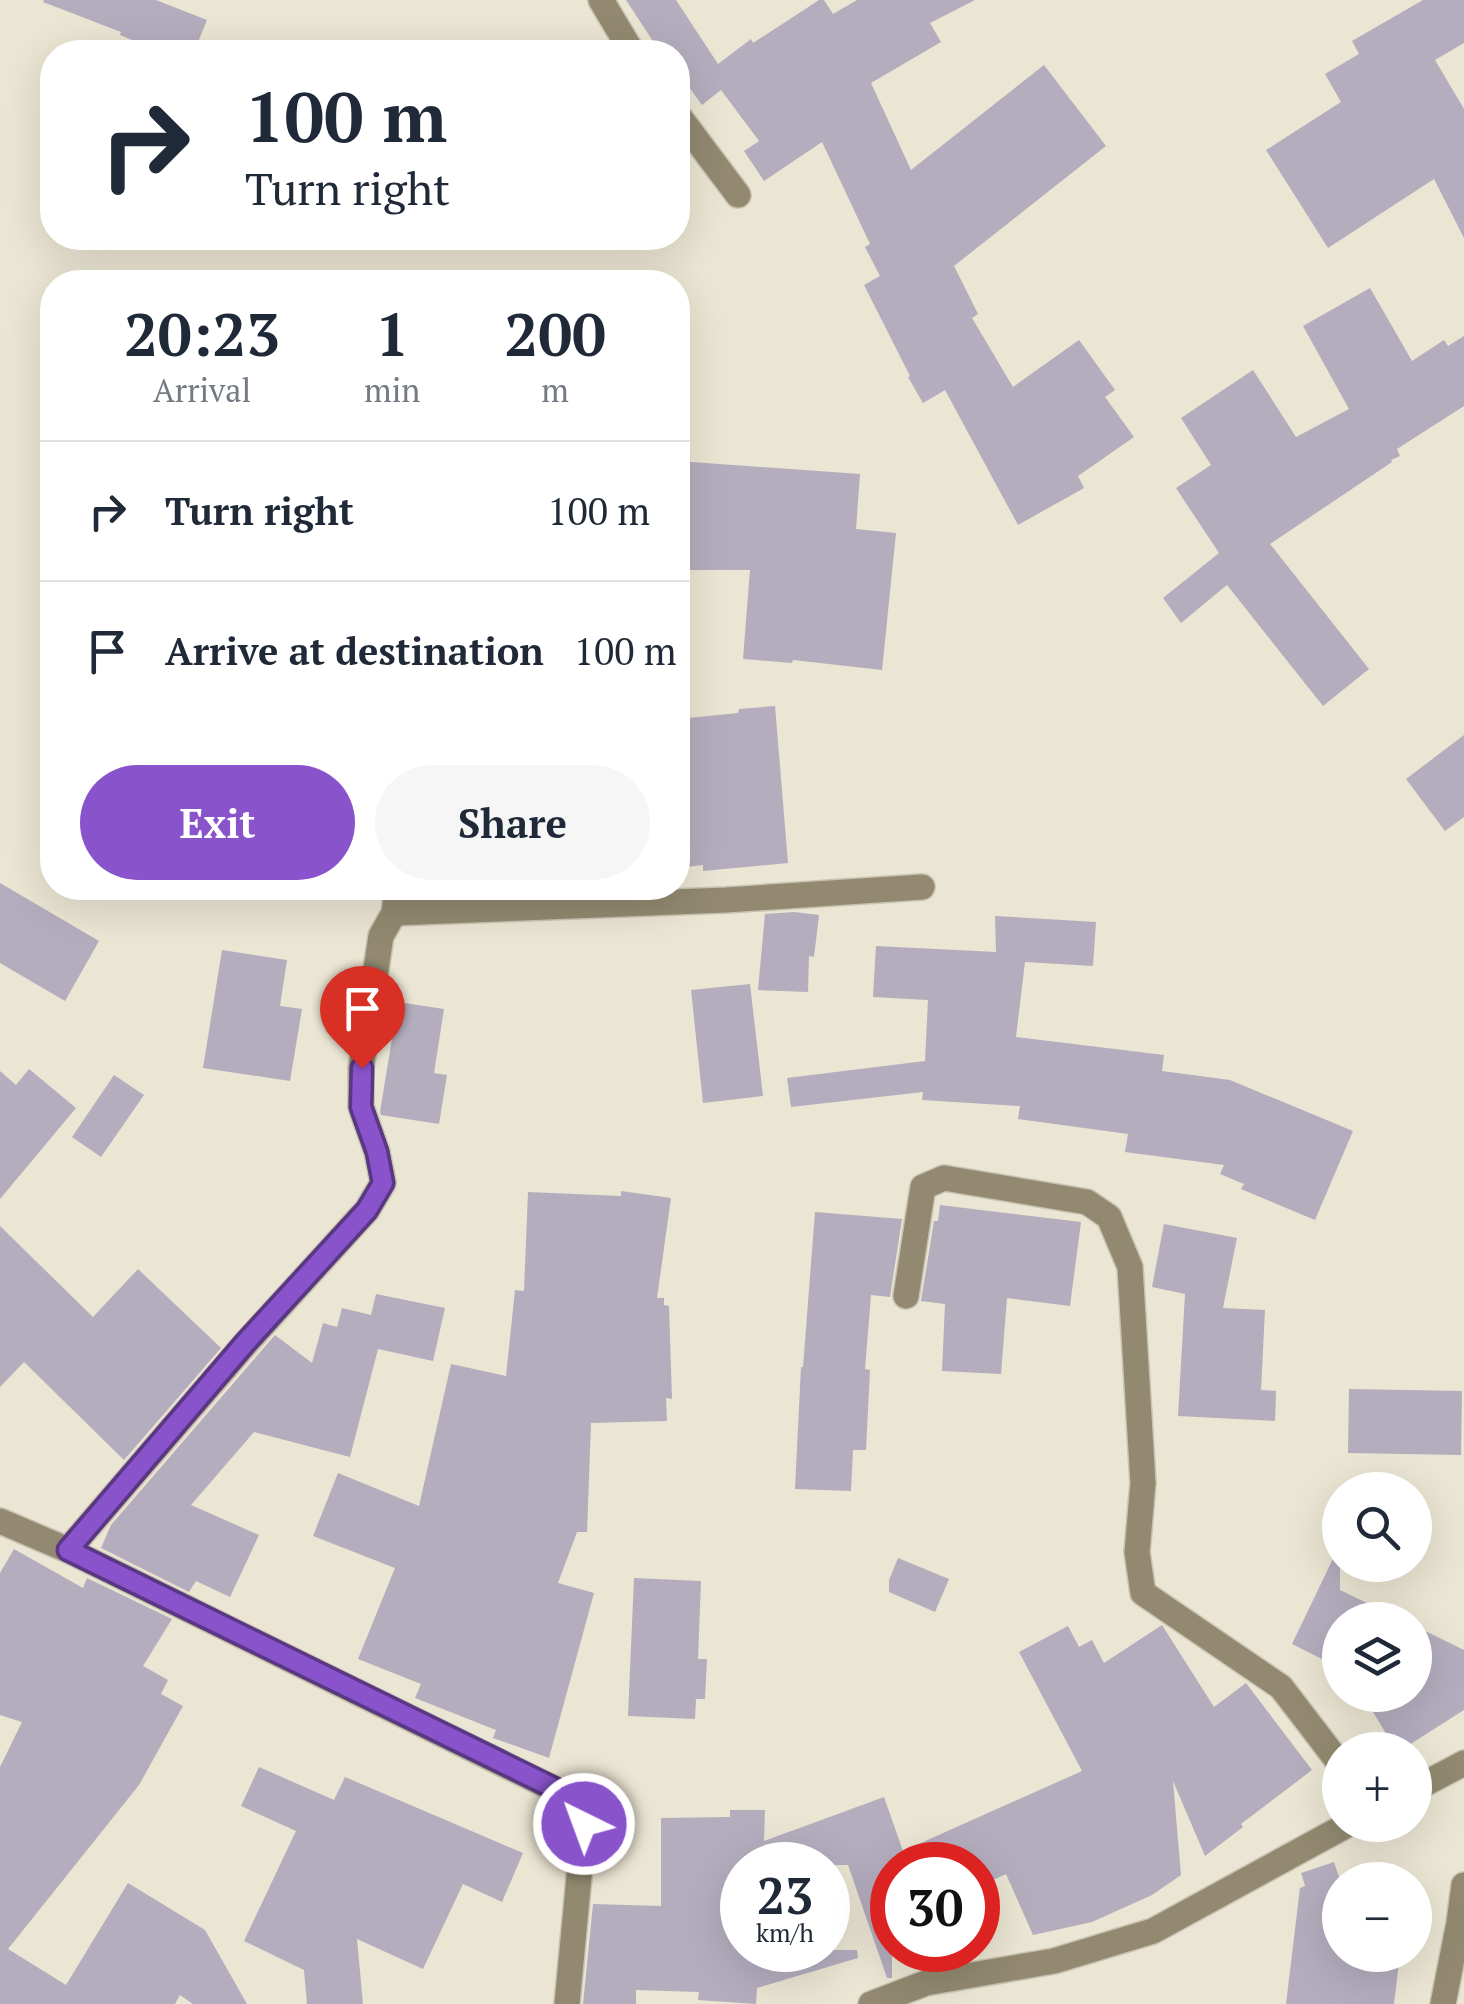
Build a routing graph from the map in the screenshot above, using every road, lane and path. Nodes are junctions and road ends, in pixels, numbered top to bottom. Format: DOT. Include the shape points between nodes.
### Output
graph roads {
  1 [pos="601,0"];
  2 [pos="625,40"];
  3 [pos="690,130"];
  4 [pos="738,195"];
  5 [pos="922,887"];
  6 [pos="395,900"];
  7 [pos="906,1296"];
  8 [pos="0,1521"];
  9 [pos="68,1550"];
  10 [pos="1322,1741"];
  11 [pos="1464,1763"];
  12 [pos="1432,1780"];
  13 [pos="1322,1839"];
  14 [pos="1464,1885"];
  15 [pos="1462,1923"];
  16 [pos="566,2004"];
  17 [pos="871,2004"];
  18 [pos="1443,2004"];
  1 -- 2 [label="street"];
  3 -- 4 [label="street"];
  5 -- 6 [label="street" via="726,900"];
  6 -- 9 [label="street" via="380,936 362,1068 361,1107 383,1183 367,1210"];
  7 -- 10 [label="street" via="923,1187 944,1178 1087,1202 1109,1217 1130,1266 1143,1593 1281,1687"];
  8 -- 9 [label="street"];
  9 -- 16 [label="street" via="562,1792 584,1824"];
  11 -- 12 [label="street"];
  13 -- 17 [label="street" via="1152,1931 1054,1961 926,1983"];
  14 -- 15 [label="street"];
  15 -- 18 [label="street"];
}
